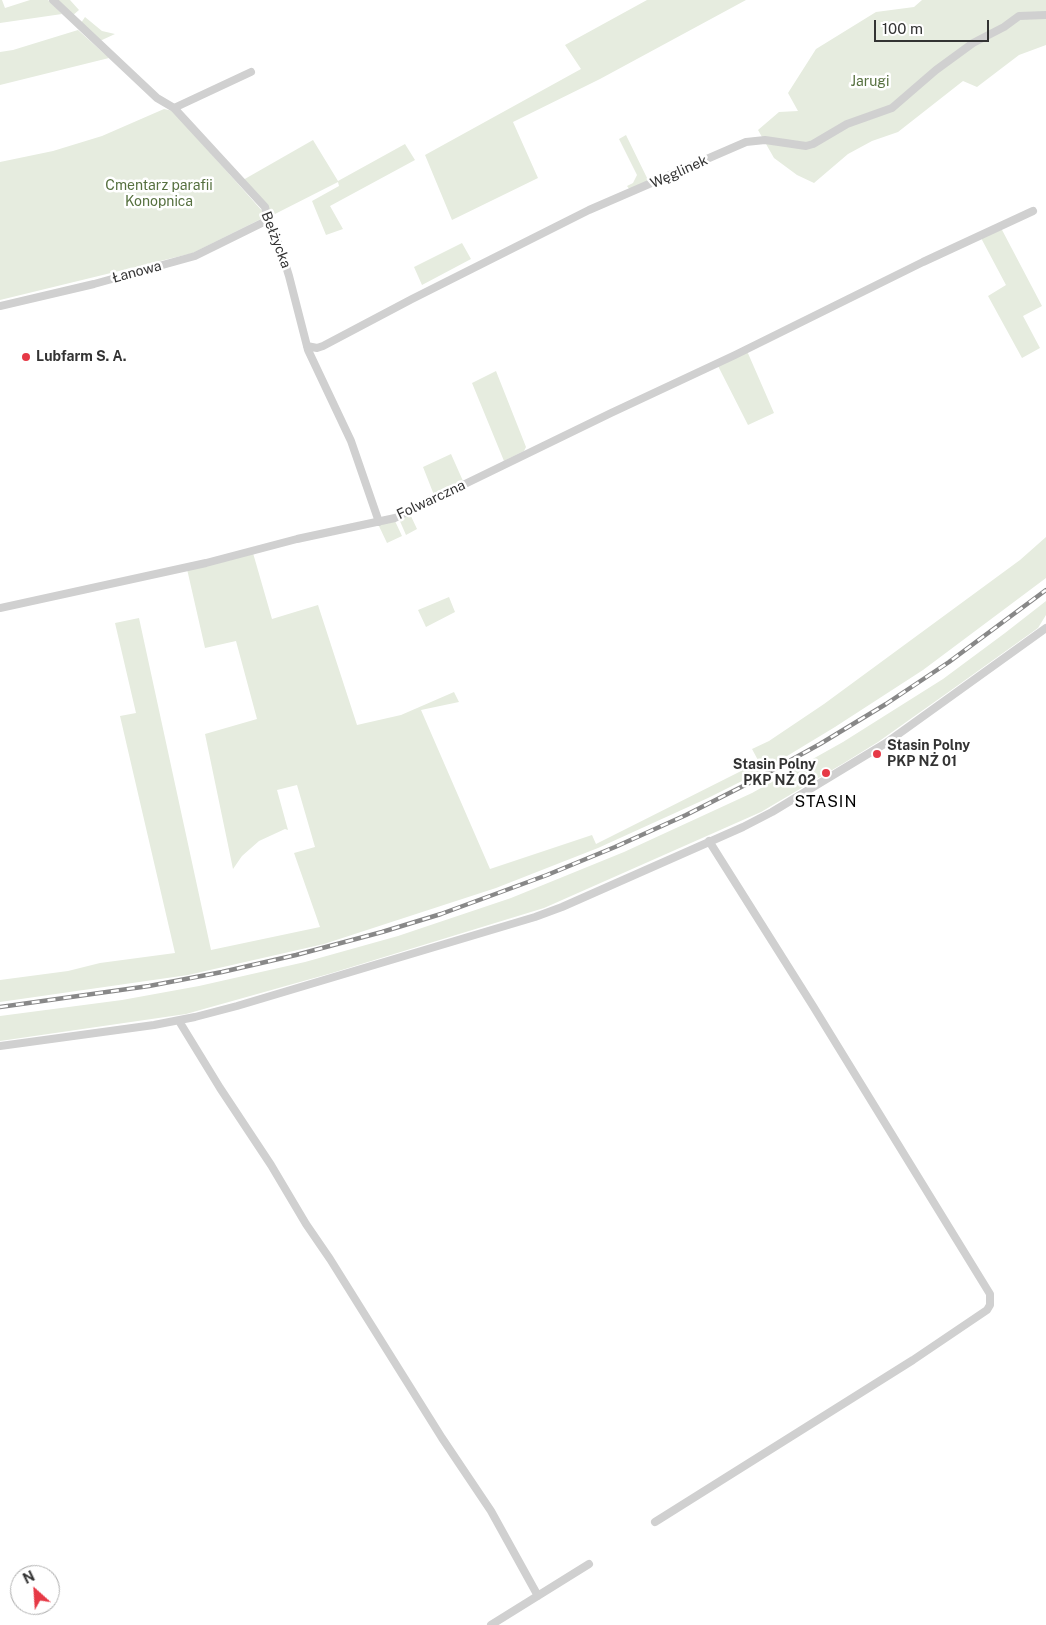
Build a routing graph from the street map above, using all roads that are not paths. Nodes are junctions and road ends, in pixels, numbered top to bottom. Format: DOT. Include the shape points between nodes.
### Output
graph roads {
  1 [pos="53,0"];
  2 [pos="1046,15"];
  3 [pos="250,72"];
  4 [pos="174,108"];
  5 [pos="1033,211"];
  6 [pos="268,220"];
  7 [pos="0,306"];
  8 [pos="307,346"];
  9 [pos="380,522"];
  10 [pos="0,608"];
  11 [pos="1046,628"];
  12 [pos="710,841"];
  13 [pos="179,1021"];
  14 [pos="0,1046"];
  15 [pos="655,1522"];
  16 [pos="589,1564"];
  17 [pos="538,1596"];
  18 [pos="491,1625"];
  1 -- 4 [label="street, Bełżycka" via="157,98"];
  2 -- 8 [label="street, Węglinek" via="1019,16 973,43 892,108 847,124 813,144 806,146 765,140 746,142 589,210 323,346"];
  3 -- 4 [label="street"];
  4 -- 6 [label="street, Bełżycka" via="264,207"];
  5 -- 9 [label="street, Folwarczna" via="395,518"];
  6 -- 7 [label="street, Łanowa" via="195,256"];
  6 -- 8 [label="street, Bełżycka" via="281,250"];
  8 -- 9 [label="street, Bełżycka" via="351,442"];
  9 -- 10 [label="street, Folwarczna"];
  11 -- 12 [label="street" via="886,743 760,820"];
  12 -- 13 [label="street" via="535,917"];
  12 -- 15 [label="street" via="990,1294 990,1305 988,1310 913,1360"];
  13 -- 14 [label="street"];
  13 -- 17 [label="street" via="490,1511"];
  16 -- 17 [label="street"];
  17 -- 18 [label="street"];
}
